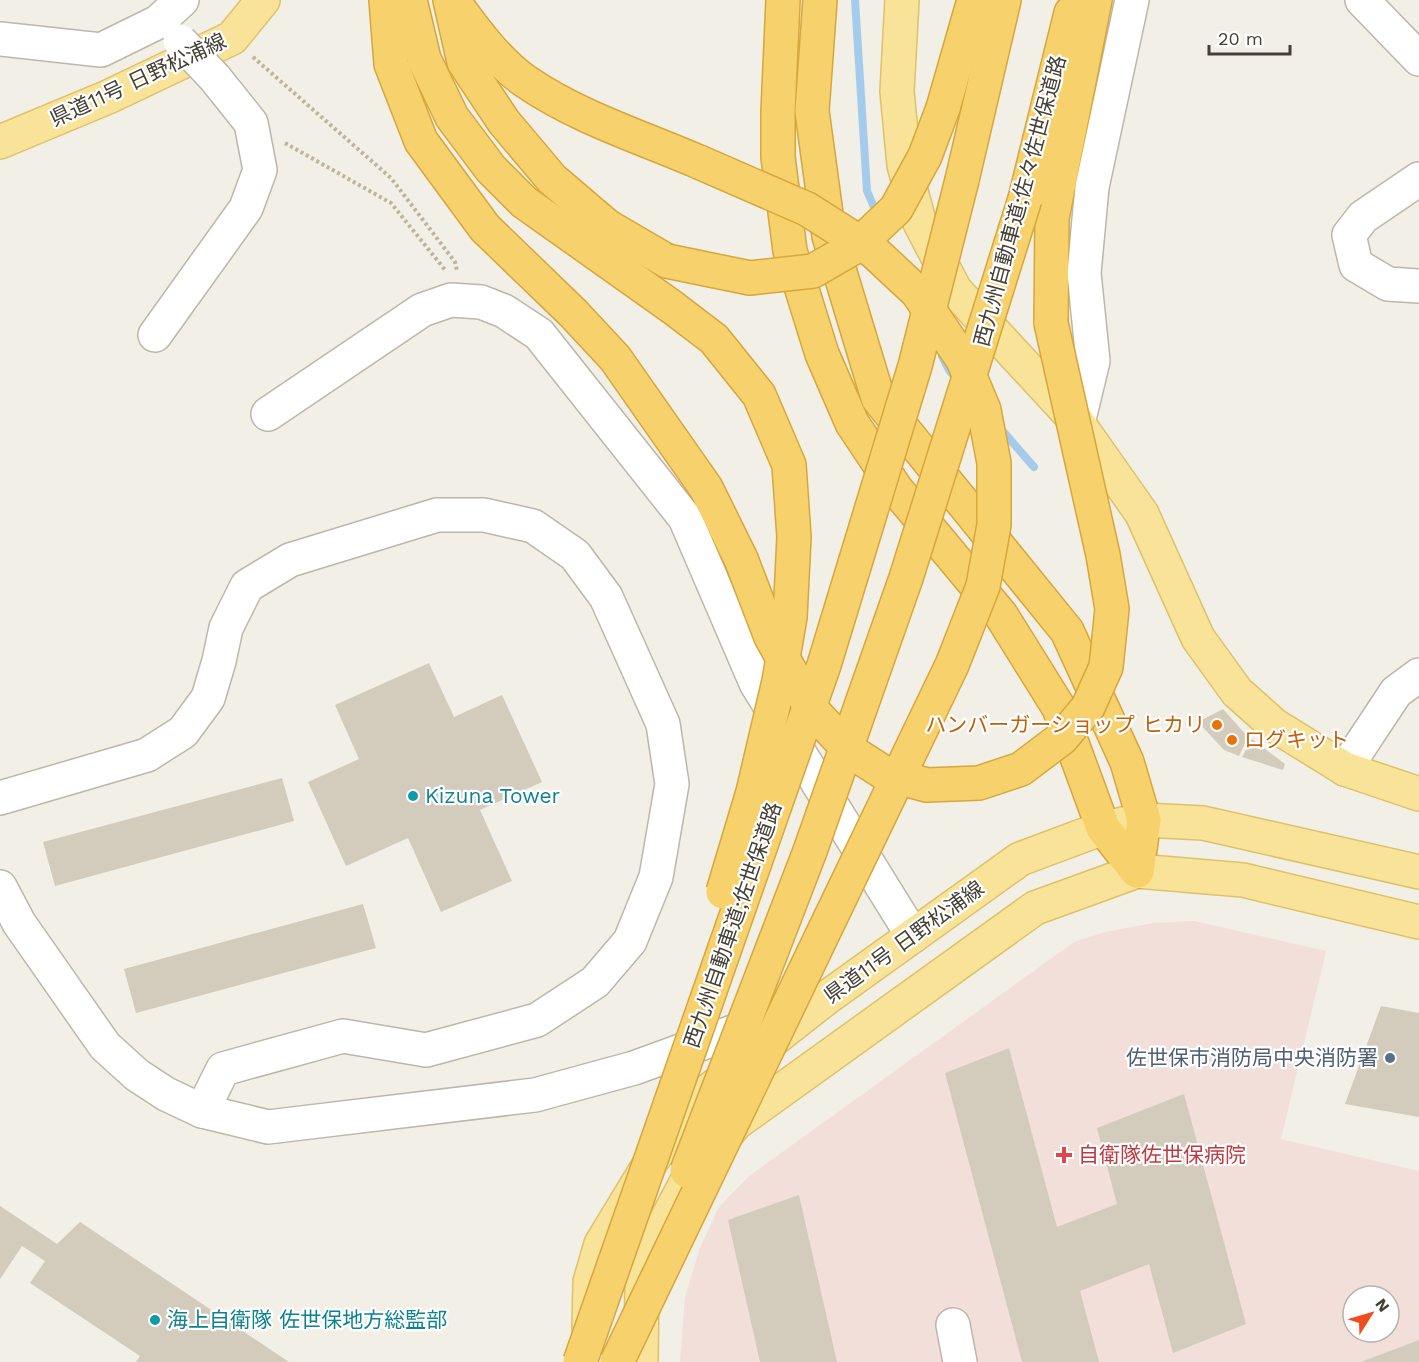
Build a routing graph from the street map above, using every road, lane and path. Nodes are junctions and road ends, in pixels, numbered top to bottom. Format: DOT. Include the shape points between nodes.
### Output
graph roads {
  1 [pos="182,0"];
  2 [pos="263,0"];
  3 [pos="386,0"];
  4 [pos="410,0"];
  5 [pos="451,0"];
  6 [pos="783,0"];
  7 [pos="820,0"];
  8 [pos="902,0"];
  9 [pos="974,0"];
  10 [pos="1004,0"];
  11 [pos="1074,0"];
  12 [pos="1095,0"];
  13 [pos="1132,0"];
  14 [pos="1362,0"];
  15 [pos="169,32"];
  16 [pos="232,38"];
  17 [pos="0,39"];
  18 [pos="1419,59"];
  19 [pos="251,123"];
  20 [pos="0,142"];
  21 [pos="1419,179"];
  22 [pos="1419,286"];
  23 [pos="155,335"];
  24 [pos="963,400"];
  25 [pos="268,414"];
  26 [pos="1078,423"];
  27 [pos="1419,675"];
  28 [pos="1345,769"];
  29 [pos="1419,794"];
  30 [pos="0,798"];
  31 [pos="1144,820"];
  32 [pos="1103,828"];
  33 [pos="1137,871"];
  34 [pos="1419,872"];
  35 [pos="0,887"];
  36 [pos="1419,922"];
  37 [pos="913,936"];
  38 [pos="829,996"];
  39 [pos="202,1111"];
  40 [pos="612,1268"];
  41 [pos="952,1325"];
  42 [pos="580,1362"];
  43 [pos="588,1362"];
  44 [pos="610,1362"];
  45 [pos="617,1362"];
  46 [pos="641,1362"];
  47 [pos="960,1362"];
  1 -- 15 [label="street"];
  2 -- 16 [label="main road, 県道11号 日野松浦線"];
  3 -- 12 [label="highway, bridge" via="391,64 421,141 485,228 615,358 706,488 741,559 771,637 812,710 850,751 886,774 927,785 979,783 1021,769 1062,738 1088,707 1106,667 1112,609 1051,322 1052,218"];
  4 -- 40 [label="highway, bridge" via="424,59 452,117 490,169 524,202 714,339 759,395 789,465 794,537 790,617 779,681 753,792"];
  5 -- 9 [label="highway, bridge" via="464,62 504,122 552,179 607,226 667,261 750,278 813,271 858,245 896,209 925,156 943,108"];
  5 -- 45 [label="highway, bridge" via="481,40 523,80 571,108 807,209 873,251 917,292 963,360 984,410 994,463 994,525 983,586 952,665"];
  6 -- 32 [label="highway" via="778,156 790,251 822,354 852,423 896,489 1001,615 1059,708"];
  7 -- 31 [label="highway" via="812,111 829,236 878,398 1067,632 1127,762"];
  8 -- 26 [label="main road" via="897,91 904,165 919,221 955,290"];
  10 -- 40 [label="highway, 西九州自動車道;佐世保道路, bridge" via="910,381 824,665"];
  11 -- 24 [label="highway, 西九州自動車道;佐々佐世保道路, bridge" via="1025,200"];
  13 -- 26 [label="street" via="1092,187 1084,273 1094,361"];
  14 -- 18 [label="street"];
  15 -- 17 [label="street" via="101,50"];
  15 -- 19 [label="street, bridge" via="215,78"];
  16 -- 19 [label="path" via="391,178 455,262 459,279 444,270 391,203"];
  16 -- 20 [label="main road, 県道11号 日野松浦線" via="108,97"];
  19 -- 23 [label="street" via="260,170 246,208"];
  21 -- 22 [label="street" via="1363,217 1349,236 1356,265 1388,284"];
  24 -- 44 [label="highway, 西九州自動車道;佐世保道路, bridge" via="906,578 810,851"];
  25 -- 37 [label="street" via="422,310 451,300 481,302 539,334 685,518 756,683"];
  26 -- 28 [label="main road" via="1142,514 1198,638 1237,692 1274,725"];
  27 -- 28 [label="street" via="1396,692"];
  28 -- 29 [label="main road"];
  30 -- 39 [label="street" via="147,755 183,732 208,698 226,628 247,586 290,560 437,515 484,515 533,526 575,555 606,597 663,724 672,784 656,877 630,941 595,982 537,1020 426,1050 343,1036 223,1069"];
  31 -- 32 [label="main road, 県道11号 日野松浦線"];
  31 -- 33 [label="highway"];
  31 -- 34 [label="main road, 県道11号 日野松浦線" via="1203,823"];
  32 -- 33 [label="highway"];
  32 -- 37 [label="main road, 県道11号 日野松浦線" via="1020,859"];
  33 -- 36 [label="main road" via="1243,880"];
  33 -- 46 [label="main road" via="1035,908 736,1124 686,1183 651,1249 642,1285"];
  35 -- 39 [label="street" via="19,923 105,1046 137,1075"];
  37 -- 38 [label="main road, 県道11号 日野松浦線"];
  38 -- 39 [label="street" via="634,1068 535,1095 268,1127"];
  38 -- 43 [label="main road, 県道11号 日野松浦線" via="708,1091 652,1160 601,1244 590,1282"];
  40 -- 42 [label="highway, 西九州自動車道;佐世保道路, bridge"];
  41 -- 47 [label="street"];
}
